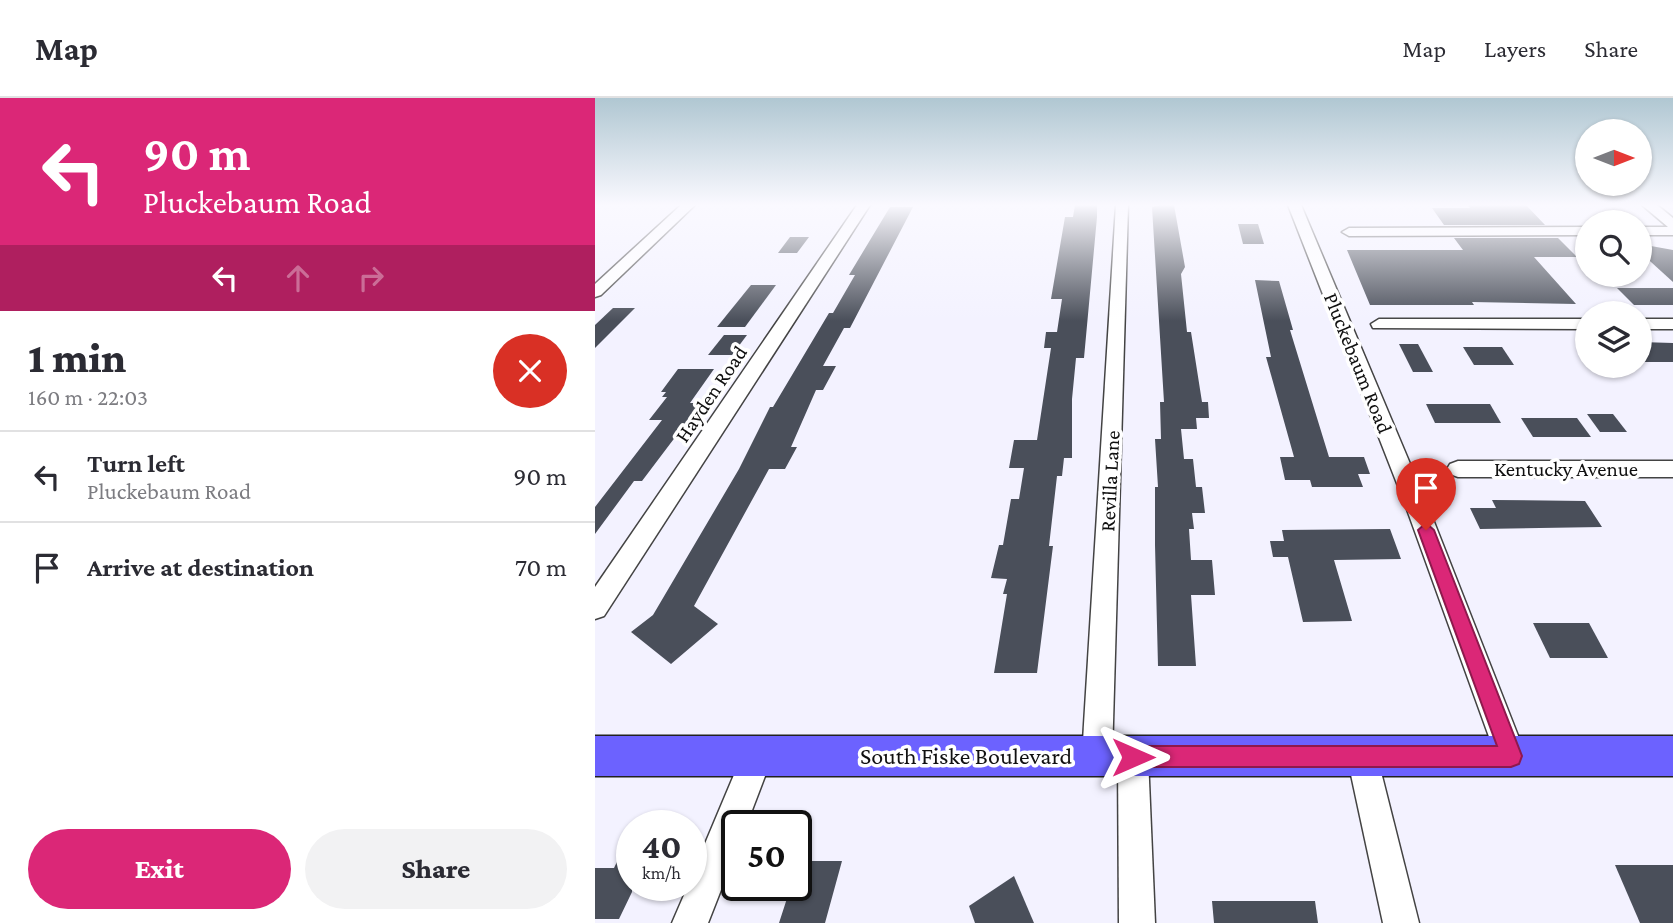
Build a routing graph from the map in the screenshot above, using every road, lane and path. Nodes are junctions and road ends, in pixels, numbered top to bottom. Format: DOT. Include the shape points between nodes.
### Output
graph roads {
  1 [pos="647,244"];
  2 [pos="838,244"];
  3 [pos="1122,244"];
  4 [pos="1310,244"];
  5 [pos="595,292"];
  6 [pos="1379,324"];
  7 [pos="1575,324"];
  8 [pos="1652,324"];
  9 [pos="1673,324"];
  10 [pos="1673,468"];
  11 [pos="1458,469"];
  12 [pos="595,608"];
  13 [pos="758,755"];
  14 [pos="595,756"];
  15 [pos="1363,756"];
  16 [pos="1511,756"];
  17 [pos="1673,756"];
  18 [pos="1115,757"];
  19 [pos="690,923"];
  20 [pos="1137,923"];
  21 [pos="1401,923"];
  1 -- 5 [label="street"];
  2 -- 12 [label="street, Hayden Road"];
  3 -- 18 [label="street, Revilla Lane"];
  4 -- 16 [label="street, Pluckebaum Road" via="1416,504"];
  6 -- 7 [label="street"];
  8 -- 9 [label="street"];
  10 -- 11 [label="street, Kentucky Avenue"];
  13 -- 14 [label="main road, South Fiske Boulevard"];
  13 -- 18 [label="main road, South Fiske Boulevard"];
  13 -- 19 [label="street"];
  15 -- 16 [label="main road, South Fiske Boulevard"];
  15 -- 18 [label="main road, South Fiske Boulevard"];
  15 -- 21 [label="street"];
  16 -- 17 [label="main road, South Fiske Boulevard"];
  18 -- 20 [label="street, Revilla Lane"];
}
